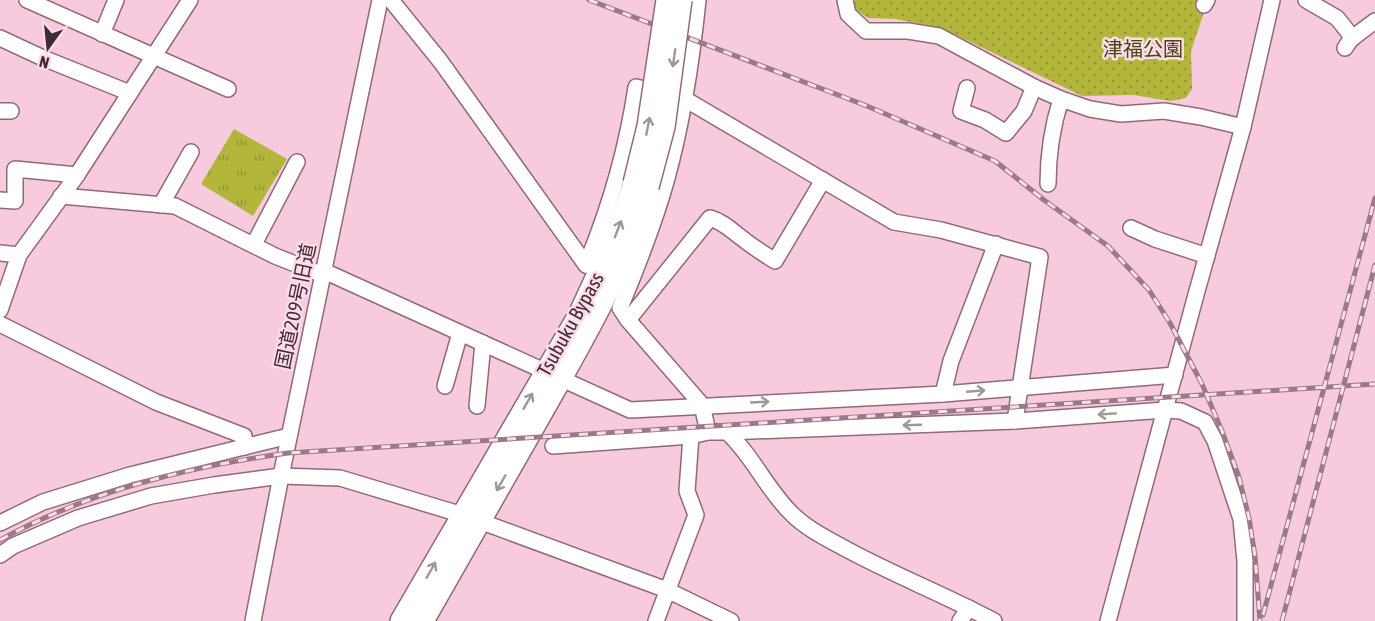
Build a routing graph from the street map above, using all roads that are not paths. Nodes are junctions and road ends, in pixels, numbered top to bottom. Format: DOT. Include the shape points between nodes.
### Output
graph roads {
  1 [pos="27,0"];
  2 [pos="116,0"];
  3 [pos="190,0"];
  4 [pos="380,0"];
  5 [pos="391,0"];
  6 [pos="667,0"];
  7 [pos="681,0"];
  8 [pos="698,0"];
  9 [pos="845,0"];
  10 [pos="1272,0"];
  11 [pos="1306,0"];
  12 [pos="1375,21"];
  13 [pos="102,34"];
  14 [pos="0,38"];
  15 [pos="153,57"];
  16 [pos="1034,87"];
  17 [pos="966,88"];
  18 [pos="228,89"];
  19 [pos="130,93"];
  20 [pos="683,98"];
  21 [pos="1061,99"];
  22 [pos="1243,127"];
  23 [pos="191,152"];
  24 [pos="297,162"];
  25 [pos="7,169"];
  26 [pos="77,175"];
  27 [pos="823,180"];
  28 [pos="1048,184"];
  29 [pos="641,185"];
  30 [pos="61,196"];
  31 [pos="0,200"];
  32 [pos="161,205"];
  33 [pos="1131,228"];
  34 [pos="254,244"];
  35 [pos="996,244"];
  36 [pos="0,253"];
  37 [pos="19,255"];
  38 [pos="1207,256"];
  39 [pos="324,271"];
  40 [pos="0,310"];
  41 [pos="628,320"];
  42 [pos="0,324"];
  43 [pos="460,333"];
  44 [pos="483,343"];
  45 [pos="554,374"];
  46 [pos="1175,375"];
  47 [pos="445,386"];
  48 [pos="1020,387"];
  49 [pos="943,394"];
  50 [pos="702,405"];
  51 [pos="477,406"];
  52 [pos="1165,410"];
  53 [pos="1015,421"];
  54 [pos="708,432"];
  55 [pos="727,432"];
  56 [pos="289,436"];
  57 [pos="691,436"];
  58 [pos="553,446"];
  59 [pos="244,447"];
  60 [pos="281,476"];
  61 [pos="471,518"];
  62 [pos="0,523"];
  63 [pos="0,555"];
  64 [pos="667,590"];
  65 [pos="969,608"];
  66 [pos="253,621"];
  67 [pos="401,621"];
  68 [pos="423,621"];
  69 [pos="656,621"];
  70 [pos="731,621"];
  71 [pos="960,621"];
  72 [pos="994,621"];
  73 [pos="1108,621"];
  74 [pos="1245,621"];
  1 -- 13 [label="street"];
  2 -- 13 [label="street"];
  3 -- 15 [label="street"];
  4 -- 39 [label="street, 国道209号旧道"];
  5 -- 20 [label="street" via="441,62 586,265 611,199 636,87"];
  29 -- 6 [label="highway, Tsubuku Bypass, one-way, bridge"];
  7 -- 29 [label="highway, Tsubuku Bypass, one-way, bridge" via="664,127"];
  8 -- 20 [label="street"];
  9 -- 16 [label="street" via="848,14 866,31 939,36"];
  10 -- 22 [label="street"];
  11 -- 12 [label="street" via="1337,18 1349,43"];
  13 -- 15 [label="street"];
  14 -- 19 [label="street"];
  15 -- 18 [label="street"];
  15 -- 19 [label="street"];
  16 -- 17 [label="street" via="1024,111 1006,133 961,111"];
  16 -- 21 [label="street"];
  19 -- 26 [label="street"];
  20 -- 27 [label="street"];
  20 -- 41 [label="street" via="662,196 620,308"];
  21 -- 22 [label="street" via="1121,114 1164,111"];
  21 -- 28 [label="street" via="1053,124"];
  22 -- 38 [label="street"];
  23 -- 32 [label="street"];
  24 -- 34 [label="street"];
  25 -- 26 [label="street"];
  25 -- 31 [label="street" via="15,201"];
  26 -- 30 [label="street"];
  27 -- 35 [label="street" via="894,222"];
  27 -- 41 [label="street" via="775,261 734,230 710,218"];
  29 -- 45 [label="highway, Tsubuku Bypass"];
  30 -- 32 [label="street"];
  30 -- 37 [label="street"];
  32 -- 34 [label="street" via="175,206"];
  33 -- 38 [label="street"];
  34 -- 39 [label="street" via="318,273"];
  35 -- 48 [label="street" via="1040,257"];
  35 -- 49 [label="street" via="951,361"];
  36 -- 37 [label="street"];
  37 -- 40 [label="street"];
  38 -- 46 [label="street"];
  39 -- 43 [label="street"];
  39 -- 56 [label="street, 国道209号旧道"];
  41 -- 50 [label="street"];
  42 -- 59 [label="street" via="156,402 244,436"];
  43 -- 44 [label="street"];
  43 -- 47 [label="street"];
  44 -- 45 [label="street"];
  44 -- 51 [label="street"];
  45 -- 50 [label="street" via="630,410"];
  45 -- 61 [label="highway, Tsubuku Bypass"];
  46 -- 48 [label="street"];
  46 -- 52 [label="street"];
  49 -- 48 [label="street, one-way"];
  48 -- 53 [label="street"];
  50 -- 49 [label="street, one-way"];
  50 -- 54 [label="street"];
  52 -- 53 [label="street, one-way"];
  52 -- 73 [label="street"];
  52 -- 74 [label="street" via="1181,411 1205,422 1215,441 1241,519"];
  53 -- 55 [label="street, one-way"];
  54 -- 55 [label="street"];
  54 -- 57 [label="street"];
  55 -- 65 [label="street" via="792,515 880,567"];
  56 -- 59 [label="street"];
  56 -- 60 [label="street, 国道209号旧道"];
  57 -- 58 [label="street"];
  57 -- 64 [label="street" via="687,490 696,515"];
  59 -- 62 [label="street" via="130,475 44,502"];
  60 -- 61 [label="street" via="340,478"];
  60 -- 63 [label="street" via="151,496 78,518"];
  60 -- 66 [label="street, 国道209号旧道"];
  61 -- 64 [label="street"];
  67 -- 61 [label="highway, Tsubuku Bypass, one-way"];
  61 -- 68 [label="highway, Tsubuku Bypass"];
  64 -- 69 [label="street"];
  64 -- 70 [label="street"];
  65 -- 71 [label="street"];
  65 -- 72 [label="street"];
}
